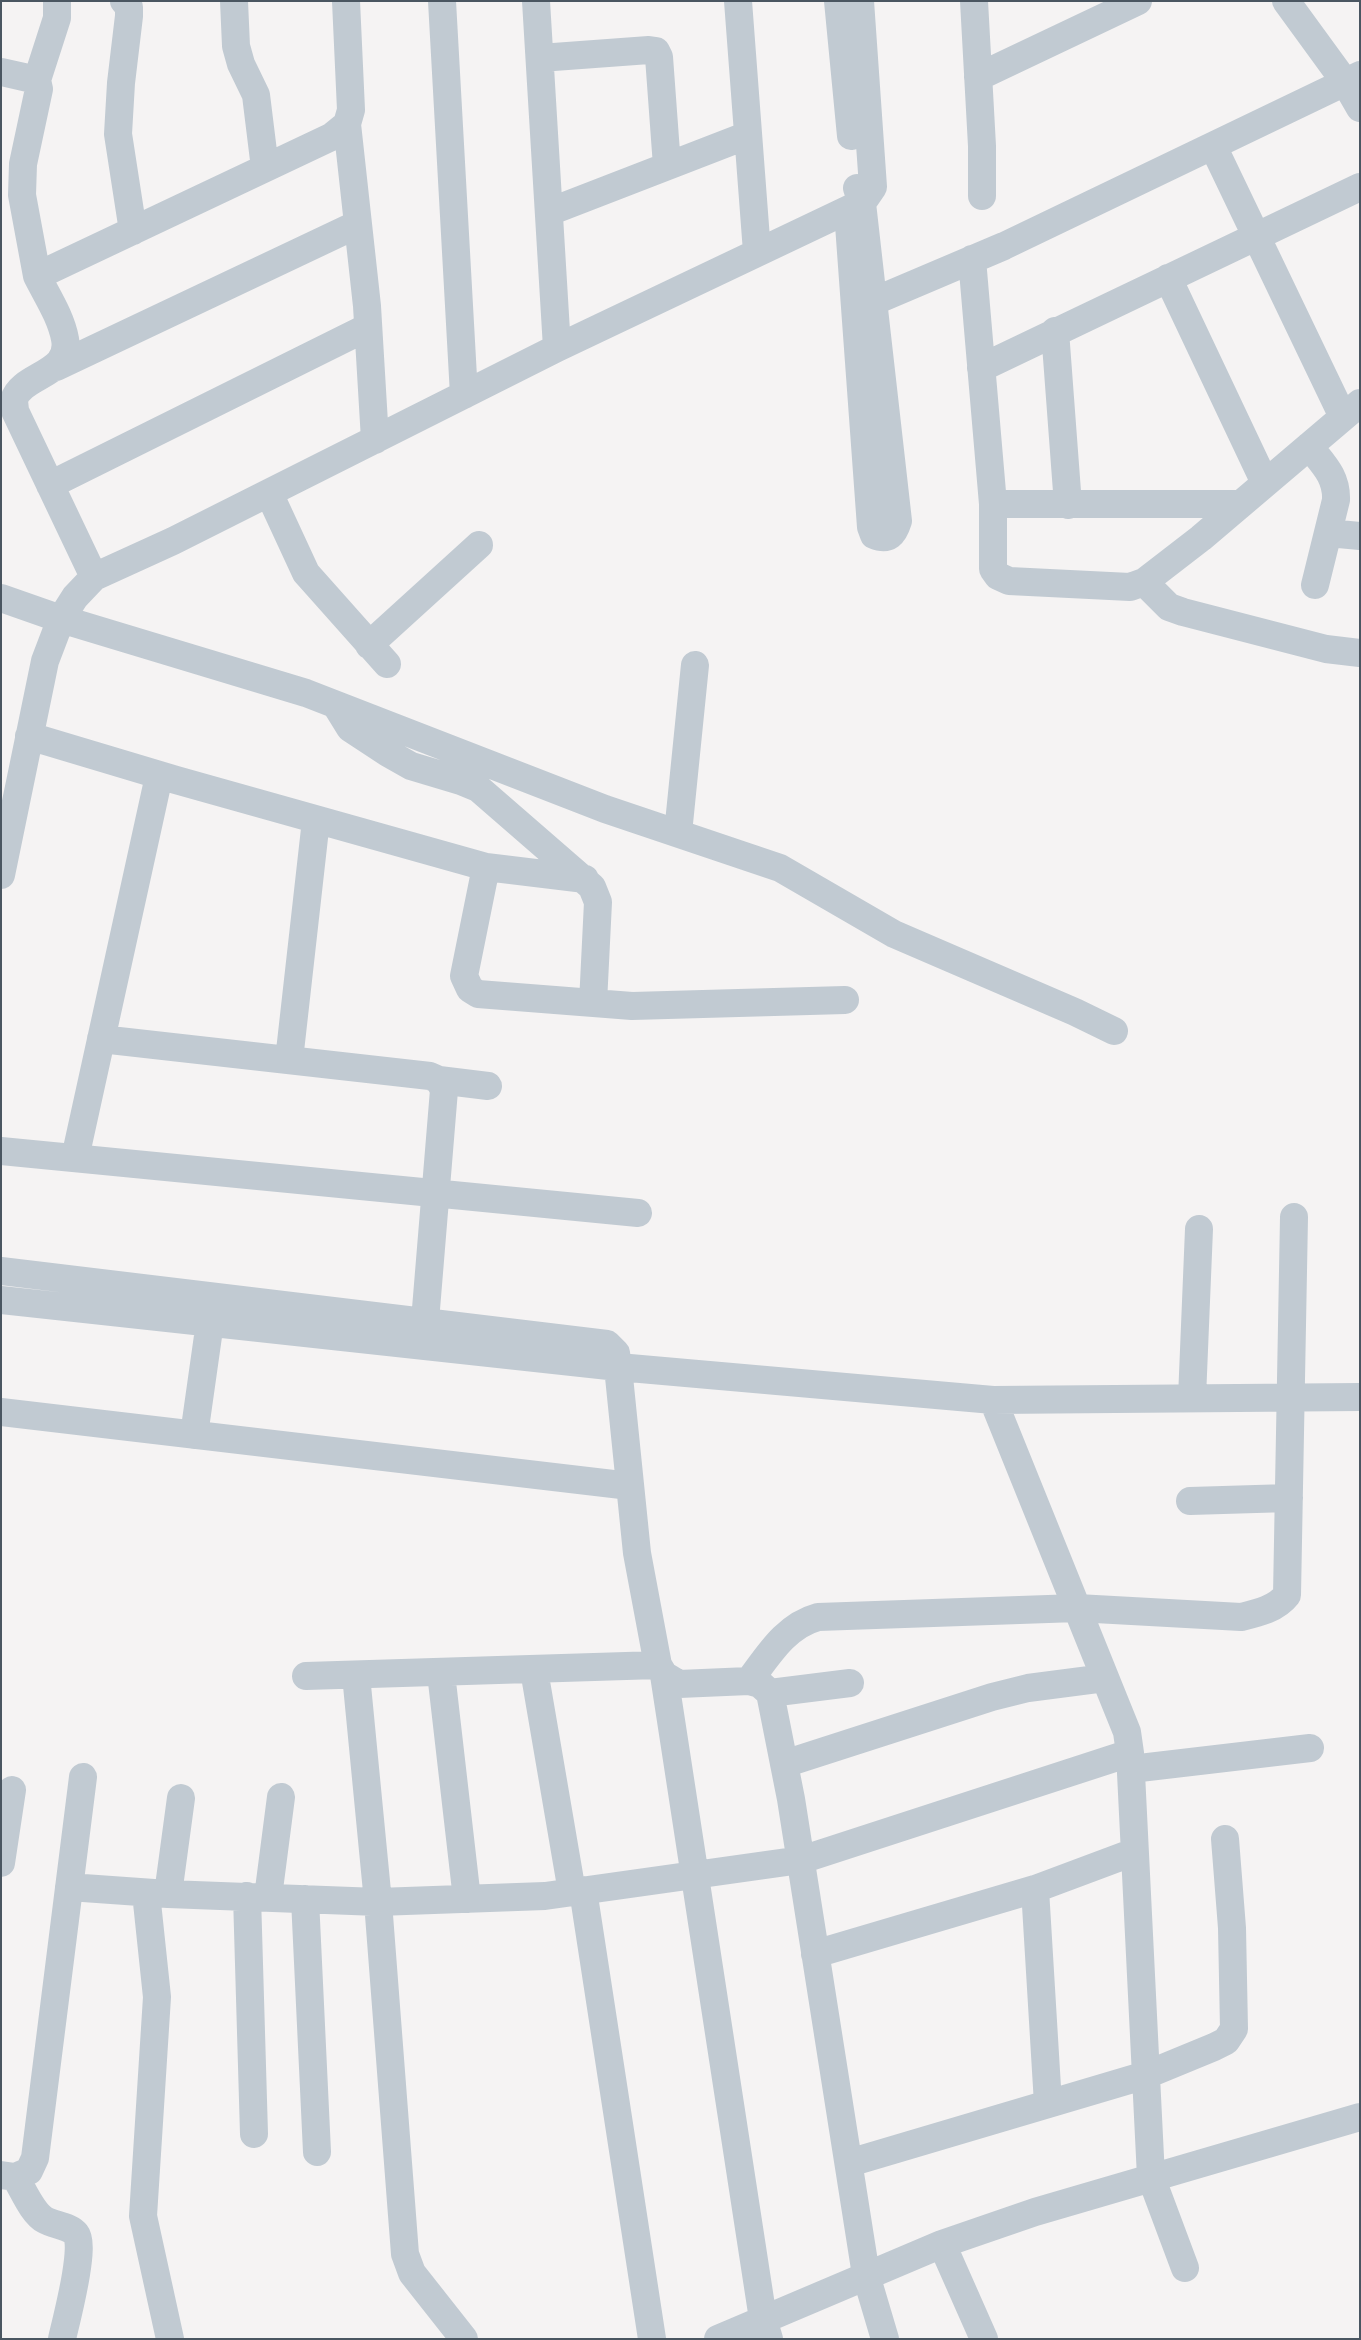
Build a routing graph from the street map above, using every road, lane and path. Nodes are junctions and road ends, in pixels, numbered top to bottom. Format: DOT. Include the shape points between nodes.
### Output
graph roads {
  1 [pos="57,1"];
  2 [pos="124,1"];
  3 [pos="234,1"];
  4 [pos="346,1"];
  5 [pos="442,1"];
  6 [pos="536,1"];
  7 [pos="738,1"];
  8 [pos="838,1"];
  9 [pos="860,1"];
  10 [pos="974,1"];
  11 [pos="1138,1"];
  12 [pos="1286,1"];
  13 [pos="540,58"];
  14 [pos="1,72"];
  15 [pos="978,77"];
  16 [pos="1352,78"];
  17 [pos="37,80"];
  18 [pos="1360,108"];
  19 [pos="347,124"];
  20 [pos="748,135"];
  21 [pos="1212,146"];
  22 [pos="667,166"];
  23 [pos="265,168"];
  24 [pos="1360,187"];
  25 [pos="12,193"];
  26 [pos="982,196"];
  27 [pos="855,207"];
  28 [pos="549,212"];
  29 [pos="358,224"];
  30 [pos="133,231"];
  31 [pos="1256,236"];
  32 [pos="757,252"];
  33 [pos="972,259"];
  34 [pos="37,276"];
  35 [pos="1168,278"];
  36 [pos="864,305"];
  37 [pos="368,327"];
  38 [pos="1055,331"];
  39 [pos="558,348"];
  40 [pos="56,367"];
  41 [pos="981,368"];
  42 [pos="464,395"];
  43 [pos="1351,410"];
  44 [pos="375,440"];
  45 [pos="1309,446"];
  46 [pos="1265,483"];
  47 [pos="50,485"];
  48 [pos="269,493"];
  49 [pos="993,504"];
  50 [pos="1241,504"];
  51 [pos="1068,505"];
  52 [pos="1328,533"];
  53 [pos="1360,536"];
  54 [pos="479,545"];
  55 [pos="94,577"];
  56 [pos="1144,582"];
  57 [pos="1315,585"];
  58 [pos="1,598"];
  59 [pos="61,619"];
  60 [pos="369,645"];
  61 [pos="1360,652"];
  62 [pos="388,664"];
  63 [pos="694,665"];
  64 [pos="335,705"];
  65 [pos="29,736"];
  66 [pos="159,776"];
  67 [pos="316,820"];
  68 [pos="678,833"];
  69 [pos="486,867"];
  70 [pos="1,876"];
  71 [pos="585,879"];
  72 [pos="845,1000"];
  73 [pos="593,1003"];
  74 [pos="1114,1031"];
  75 [pos="101,1038"];
  76 [pos="289,1060"];
  77 [pos="439,1080"];
  78 [pos="488,1086"];
  79 [pos="1,1151"];
  80 [pos="75,1158"];
  81 [pos="436,1193"];
  82 [pos="638,1213"];
  83 [pos="1294,1217"];
  84 [pos="1199,1229"];
  85 [pos="1,1271"];
  86 [pos="137,1288"];
  87 [pos="1,1300"];
  88 [pos="131,1314"];
  89 [pos="425,1321"];
  90 [pos="210,1322"];
  91 [pos="618,1367"];
  92 [pos="1291,1397"];
  93 [pos="1360,1397"];
  94 [pos="1192,1398"];
  95 [pos="993,1400"];
  96 [pos="1,1412"];
  97 [pos="194,1435"];
  98 [pos="630,1486"];
  99 [pos="1289,1498"];
  100 [pos="1190,1501"];
  101 [pos="1077,1608"];
  102 [pos="534,1670"];
  103 [pos="661,1670"];
  104 [pos="441,1674"];
  105 [pos="356,1675"];
  106 [pos="306,1676"];
  107 [pos="1105,1678"];
  108 [pos="850,1683"];
  109 [pos="760,1687"];
  110 [pos="1310,1748"];
  111 [pos="1130,1761"];
  112 [pos="784,1764"];
  113 [pos="83,1777"];
  114 [pos="12,1790"];
  115 [pos="281,1797"];
  116 [pos="181,1798"];
  117 [pos="1225,1839"];
  118 [pos="1134,1852"];
  119 [pos="801,1860"];
  120 [pos="1,1863"];
  121 [pos="695,1874"];
  122 [pos="69,1887"];
  123 [pos="1035,1889"];
  124 [pos="577,1891"];
  125 [pos="157,1893"];
  126 [pos="257,1897"];
  127 [pos="305,1899"];
  128 [pos="467,1899"];
  129 [pos="378,1902"];
  130 [pos="816,1954"];
  131 [pos="1146,2074"];
  132 [pos="1048,2104"];
  133 [pos="1360,2117"];
  134 [pos="254,2134"];
  135 [pos="317,2152"];
  136 [pos="848,2163"];
  137 [pos="8,2176"];
  138 [pos="1151,2177"];
  139 [pos="942,2244"];
  140 [pos="1185,2268"];
  141 [pos="866,2275"];
  142 [pos="164,2312"];
  143 [pos="766,2329"];
  144 [pos="62,2339"];
  145 [pos="170,2339"];
  146 [pos="191,2339"];
  147 [pos="464,2339"];
  148 [pos="652,2339"];
  149 [pos="718,2339"];
  150 [pos="885,2339"];
  151 [pos="984,2339"];
  1 -- 17 [label="street" via="57,18"];
  2 -- 30 [label="street" via="129,7 129,16 118,134"];
  3 -- 23 [label="street" via="236,46 256,95"];
  4 -- 19 [label="street" via="351,110"];
  5 -- 42 [label="street"];
  6 -- 13 [label="street"];
  7 -- 20 [label="street"];
  8 -- 27 [label="street" via="856,181"];
  9 -- 27 [label="street" via="873,187"];
  10 -- 15 [label="street"];
  11 -- 15 [label="street"];
  12 -- 16 [label="street"];
  13 -- 22 [label="street" via="656,52 659,57"];
  13 -- 28 [label="street"];
  14 -- 17 [label="street"];
  15 -- 26 [label="street"];
  16 -- 18 [label="street"];
  16 -- 21 [label="street"];
  17 -- 25 [label="street" via="39,88 23,164"];
  19 -- 23 [label="street" via="331,136"];
  19 -- 29 [label="street"];
  20 -- 22 [label="street"];
  20 -- 32 [label="street"];
  21 -- 31 [label="street"];
  21 -- 33 [label="street"];
  22 -- 28 [label="street"];
  23 -- 30 [label="street"];
  24 -- 31 [label="street"];
  25 -- 34 [label="street"];
  27 -- 32 [label="street"];
  27 -- 36 [label="street"];
  28 -- 39 [label="street"];
  29 -- 37 [label="street"];
  29 -- 40 [label="street"];
  30 -- 34 [label="street"];
  31 -- 35 [label="street"];
  31 -- 43 [label="street"];
  32 -- 39 [label="street"];
  33 -- 36 [label="street"];
  33 -- 41 [label="street"];
  34 -- 40 [label="street" via="66,340 64,354"];
  35 -- 38 [label="street"];
  35 -- 46 [label="street"];
  36 -- 36 [label="street" via="898,521 888,538 874,535 871,528"];
  37 -- 44 [label="street"];
  37 -- 47 [label="street"];
  38 -- 41 [label="street"];
  38 -- 51 [label="street"];
  39 -- 42 [label="street"];
  40 -- 47 [label="street" via="22,388 14,400 15,411"];
  41 -- 49 [label="street"];
  42 -- 44 [label="street"];
  43 -- 45 [label="street"];
  44 -- 48 [label="street"];
  45 -- 46 [label="street"];
  45 -- 52 [label="street" via="1337,486"];
  46 -- 50 [label="street"];
  47 -- 55 [label="street"];
  48 -- 55 [label="street"];
  48 -- 60 [label="street" via="306,573"];
  49 -- 51 [label="street"];
  49 -- 56 [label="street" via="993,569 998,576 1009,581 1130,587"];
  50 -- 51 [label="street"];
  50 -- 56 [label="street"];
  52 -- 53 [label="street"];
  52 -- 57 [label="street"];
  54 -- 60 [label="street"];
  55 -- 59 [label="street" via="75,597"];
  56 -- 61 [label="street" via="1169,607 1184,612 1326,649"];
  58 -- 59 [label="street"];
  59 -- 64 [label="street" via="306,693"];
  59 -- 65 [label="street" via="45,661"];
  60 -- 62 [label="street"];
  63 -- 68 [label="street"];
  64 -- 68 [label="street" via="605,809"];
  64 -- 71 [label="street" via="350,728 410,766 478,788"];
  65 -- 66 [label="street"];
  65 -- 70 [label="street"];
  66 -- 67 [label="street"];
  66 -- 75 [label="street"];
  67 -- 69 [label="street"];
  67 -- 76 [label="street"];
  68 -- 74 [label="street" via="780,868 894,934"];
  69 -- 71 [label="street"];
  69 -- 73 [label="street" via="464,976 470,989 478,994"];
  71 -- 73 [label="street" via="598,902"];
  72 -- 73 [label="street" via="632,1006"];
  75 -- 76 [label="street"];
  75 -- 80 [label="street"];
  76 -- 77 [label="street" via="430,1076"];
  77 -- 78 [label="street"];
  77 -- 81 [label="street" via="444,1090"];
  79 -- 80 [label="street"];
  80 -- 81 [label="street"];
  81 -- 82 [label="street"];
  81 -- 89 [label="street"];
  83 -- 92 [label="street"];
  84 -- 94 [label="street"];
  85 -- 86 [label="street"];
  86 -- 88 [label="street"];
  86 -- 89 [label="street"];
  87 -- 88 [label="street"];
  88 -- 90 [label="street"];
  89 -- 91 [label="street" via="607,1344 616,1353"];
  90 -- 91 [label="street"];
  90 -- 97 [label="street"];
  91 -- 95 [label="street"];
  91 -- 98 [label="street"];
  92 -- 93 [label="street"];
  92 -- 94 [label="street"];
  92 -- 99 [label="street"];
  94 -- 95 [label="street"];
  95 -- 101 [label="street"];
  96 -- 97 [label="street"];
  97 -- 98 [label="street"];
  98 -- 103 [label="street" via="637,1553"];
  99 -- 100 [label="street"];
  99 -- 101 [label="street" via="1287,1596 1281,1603 1241,1617"];
  101 -- 107 [label="street"];
  101 -- 109 [label="street" via="818,1617 806,1620 783,1636"];
  102 -- 103 [label="street"];
  102 -- 104 [label="street"];
  102 -- 124 [label="street"];
  103 -- 109 [label="street" via="679,1684"];
  103 -- 121 [label="street"];
  104 -- 105 [label="street"];
  104 -- 128 [label="street"];
  105 -- 106 [label="street"];
  105 -- 129 [label="street"];
  107 -- 111 [label="street" via="1127,1732"];
  107 -- 112 [label="street" via="1028,1688 992,1697"];
  108 -- 109 [label="street"];
  109 -- 112 [label="street"];
  110 -- 111 [label="street"];
  111 -- 118 [label="street"];
  111 -- 119 [label="street"];
  112 -- 119 [label="street"];
  113 -- 122 [label="street"];
  114 -- 120 [label="street"];
  115 -- 126 [label="street"];
  116 -- 125 [label="street"];
  117 -- 131 [label="street" via="1232,1928 1234,2029 1226,2041 1214,2048"];
  118 -- 123 [label="street"];
  118 -- 131 [label="street"];
  119 -- 121 [label="street"];
  119 -- 130 [label="street"];
  121 -- 124 [label="street"];
  121 -- 143 [label="street"];
  122 -- 125 [label="street"];
  122 -- 137 [label="street" via="35,2158 29,2171"];
  123 -- 130 [label="street"];
  123 -- 132 [label="street"];
  124 -- 128 [label="street" via="545,1896"];
  124 -- 148 [label="street"];
  125 -- 126 [label="street"];
  125 -- 142 [label="street" via="157,1997 143,2216"];
  126 -- 127 [label="street"];
  126 -- 134 [label="street"];
  127 -- 129 [label="street"];
  127 -- 135 [label="street"];
  128 -- 129 [label="street"];
  129 -- 147 [label="street" via="405,2254 412,2273"];
  130 -- 136 [label="street"];
  131 -- 132 [label="street"];
  131 -- 138 [label="street"];
  132 -- 136 [label="street"];
  133 -- 138 [label="street"];
  136 -- 141 [label="street"];
  137 -- 144 [label="street" via="38,2215 75,2232 79,2238 80,2254"];
  138 -- 139 [label="street"];
  138 -- 140 [label="street"];
  139 -- 141 [label="street"];
  139 -- 151 [label="street"];
  141 -- 143 [label="street"];
  141 -- 150 [label="street"];
  142 -- 145 [label="street"];
  142 -- 146 [label="street"];
  143 -- 149 [label="street"];
}
